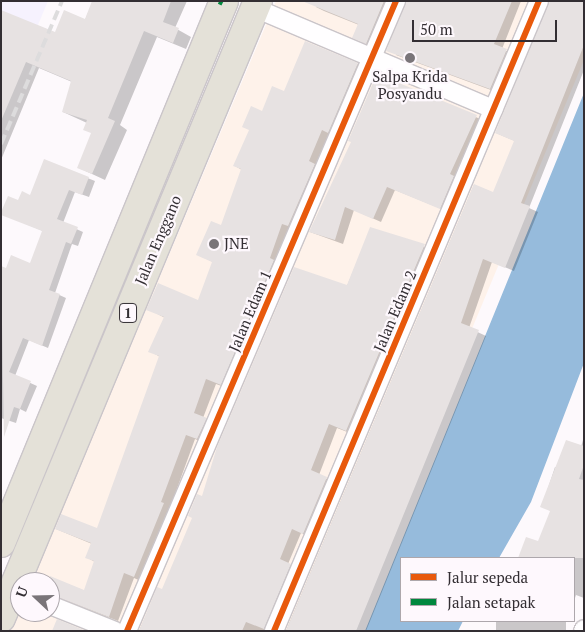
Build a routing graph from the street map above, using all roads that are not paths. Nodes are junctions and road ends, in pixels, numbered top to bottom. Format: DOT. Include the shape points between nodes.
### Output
graph roads {
  1 [pos="396,1"];
  2 [pos="539,1"];
  3 [pos="222,2"];
  4 [pos="256,4"];
  5 [pos="372,58"];
  6 [pos="493,109"];
  7 [pos="1,544"];
  8 [pos="24,572"];
  9 [pos="10,602"];
  10 [pos="60,609"];
  11 [pos="1,618"];
  12 [pos="115,631"];
  13 [pos="126,631"];
  14 [pos="274,631"];
  1 -- 5 [label="street, Jalan Edam 1"];
  2 -- 6 [label="street, Jalan Edam 2"];
  3 -- 7 [label="highway, Jalan Enggano / 1"];
  4 -- 5 [label="street"];
  4 -- 8 [label="highway, Jalan Enggano / 1"];
  5 -- 6 [label="street"];
  5 -- 13 [label="street, Jalan Edam 1"];
  6 -- 14 [label="street, Jalan Edam 2"];
  9 -- 11 [label="highway, Jalan Enggano / 1"];
  10 -- 12 [label="street"];
}
